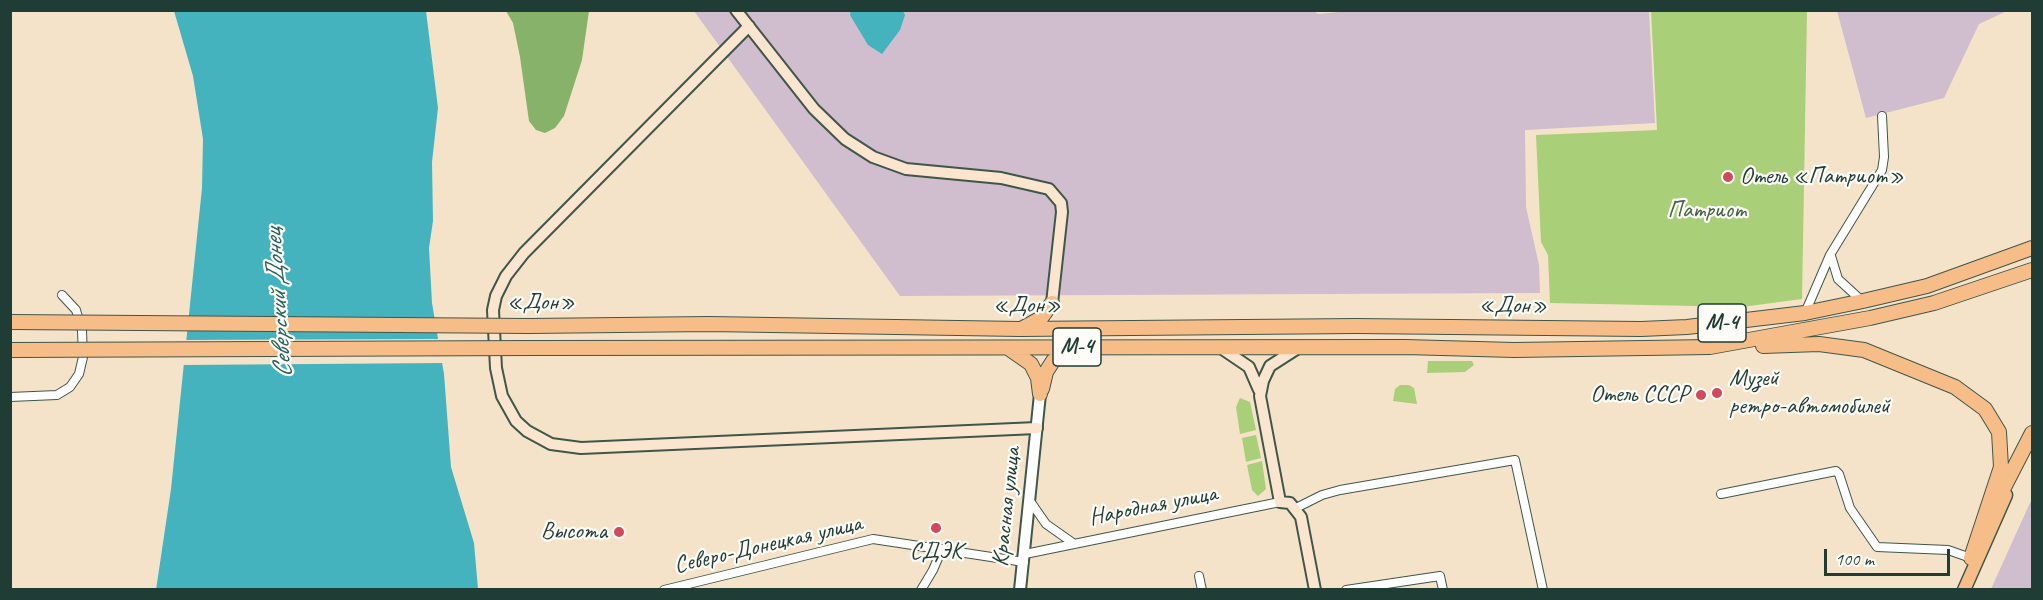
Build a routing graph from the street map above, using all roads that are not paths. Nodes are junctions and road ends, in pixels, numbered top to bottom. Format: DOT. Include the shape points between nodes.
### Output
graph roads {
  1 [pos="736,10"];
  2 [pos="749,26"];
  3 [pos="1882,116"];
  4 [pos="2032,248"];
  5 [pos="1830,255"];
  6 [pos="2032,270"];
  7 [pos="62,295"];
  8 [pos="1863,302"];
  9 [pos="1053,303"];
  10 [pos="1805,313"];
  11 [pos="10,322"];
  12 [pos="1020,329"];
  13 [pos="1076,329"];
  14 [pos="1003,346"];
  15 [pos="1301,346"];
  16 [pos="1710,346"];
  17 [pos="1074,347"];
  18 [pos="1219,347"];
  19 [pos="10,350"];
  20 [pos="1040,394"];
  21 [pos="1260,396"];
  22 [pos="10,397"];
  23 [pos="1037,428"];
  24 [pos="2032,434"];
  25 [pos="2032,443"];
  26 [pos="2032,449"];
  27 [pos="2021,467"];
  28 [pos="1721,494"];
  29 [pos="1030,500"];
  30 [pos="1289,505"];
  31 [pos="1073,543"];
  32 [pos="942,549"];
  33 [pos="1024,558"];
  34 [pos="1974,559"];
  35 [pos="1199,576"];
  36 [pos="687,587"];
  37 [pos="664,590"];
  38 [pos="921,590"];
  39 [pos="1020,590"];
  40 [pos="1202,590"];
  41 [pos="1315,590"];
  42 [pos="1346,590"];
  43 [pos="1443,590"];
  44 [pos="1543,590"];
  45 [pos="1963,590"];
  1 -- 2 [label="main road"];
  2 -- 9 [label="main road" via="829,125 873,158 906,169 1001,178 1049,189 1061,203 1062,212"];
  2 -- 23 [label="main road" via="524,253 506,276 493,310 496,368 502,396 516,421 551,444 581,448"];
  3 -- 5 [label="street" via="1882,170"];
  4 -- 8 [label="highway, «Дон» / М-4" via="1927,286"];
  5 -- 8 [label="street" via="1838,279"];
  5 -- 10 [label="street"];
  6 -- 16 [label="highway, «Дон» / М-4" via="1934,303"];
  7 -- 22 [label="street" via="76,310 82,331 79,374 70,387 57,394"];
  8 -- 10 [label="highway, «Дон» / М-4"];
  9 -- 12 [label="highway" via="1041,318"];
  9 -- 13 [label="highway" via="1060,320"];
  10 -- 13 [label="highway, «Дон» / М-4" via="1641,329"];
  11 -- 12 [label="highway, «Дон» / М-4, bridge"];
  12 -- 13 [label="highway, «Дон» / М-4"];
  14 -- 17 [label="highway, «Дон» / М-4"];
  14 -- 19 [label="highway, «Дон» / М-4, bridge"];
  14 -- 20 [label="highway" via="1031,364"];
  15 -- 16 [label="highway, «Дон» / М-4" via="1514,350"];
  15 -- 18 [label="highway, «Дон» / М-4"];
  15 -- 21 [label="main road" via="1270,366"];
  16 -- 34 [label="highway" via="1802,344 1863,350 1977,400 1995,423 2002,454"];
  17 -- 18 [label="highway, «Дон» / М-4"];
  17 -- 20 [label="highway" via="1048,368"];
  18 -- 21 [label="main road" via="1250,367"];
  20 -- 23 [label="street, Красная улица"];
  21 -- 30 [label="main road"];
  23 -- 29 [label="street, Красная улица"];
  24 -- 34 [label="highway" via="1996,503"];
  25 -- 27 [label="highway"];
  26 -- 27 [label="highway"];
  27 -- 34 [label="main road"];
  28 -- 34 [label="street" via="1836,471 1851,512 1877,547 1948,550"];
  29 -- 31 [label="street" via="1046,524"];
  29 -- 33 [label="street, Красная улица"];
  30 -- 31 [label="street, Народная улица"];
  30 -- 41 [label="main road" via="1303,525"];
  30 -- 44 [label="street, Народная улица" via="1340,490 1515,460"];
  31 -- 33 [label="street, Народная улица"];
  32 -- 33 [label="street, Северо-Донецкая улица"];
  32 -- 36 [label="street, Северо-Донецкая улица" via="873,539"];
  32 -- 38 [label="street"];
  33 -- 39 [label="street, Красная улица"];
  34 -- 45 [label="main road"];
  35 -- 40 [label="street"];
  36 -- 37 [label="street, Северо-Донецкая улица"];
  42 -- 43 [label="street" via="1440,576"];
}
